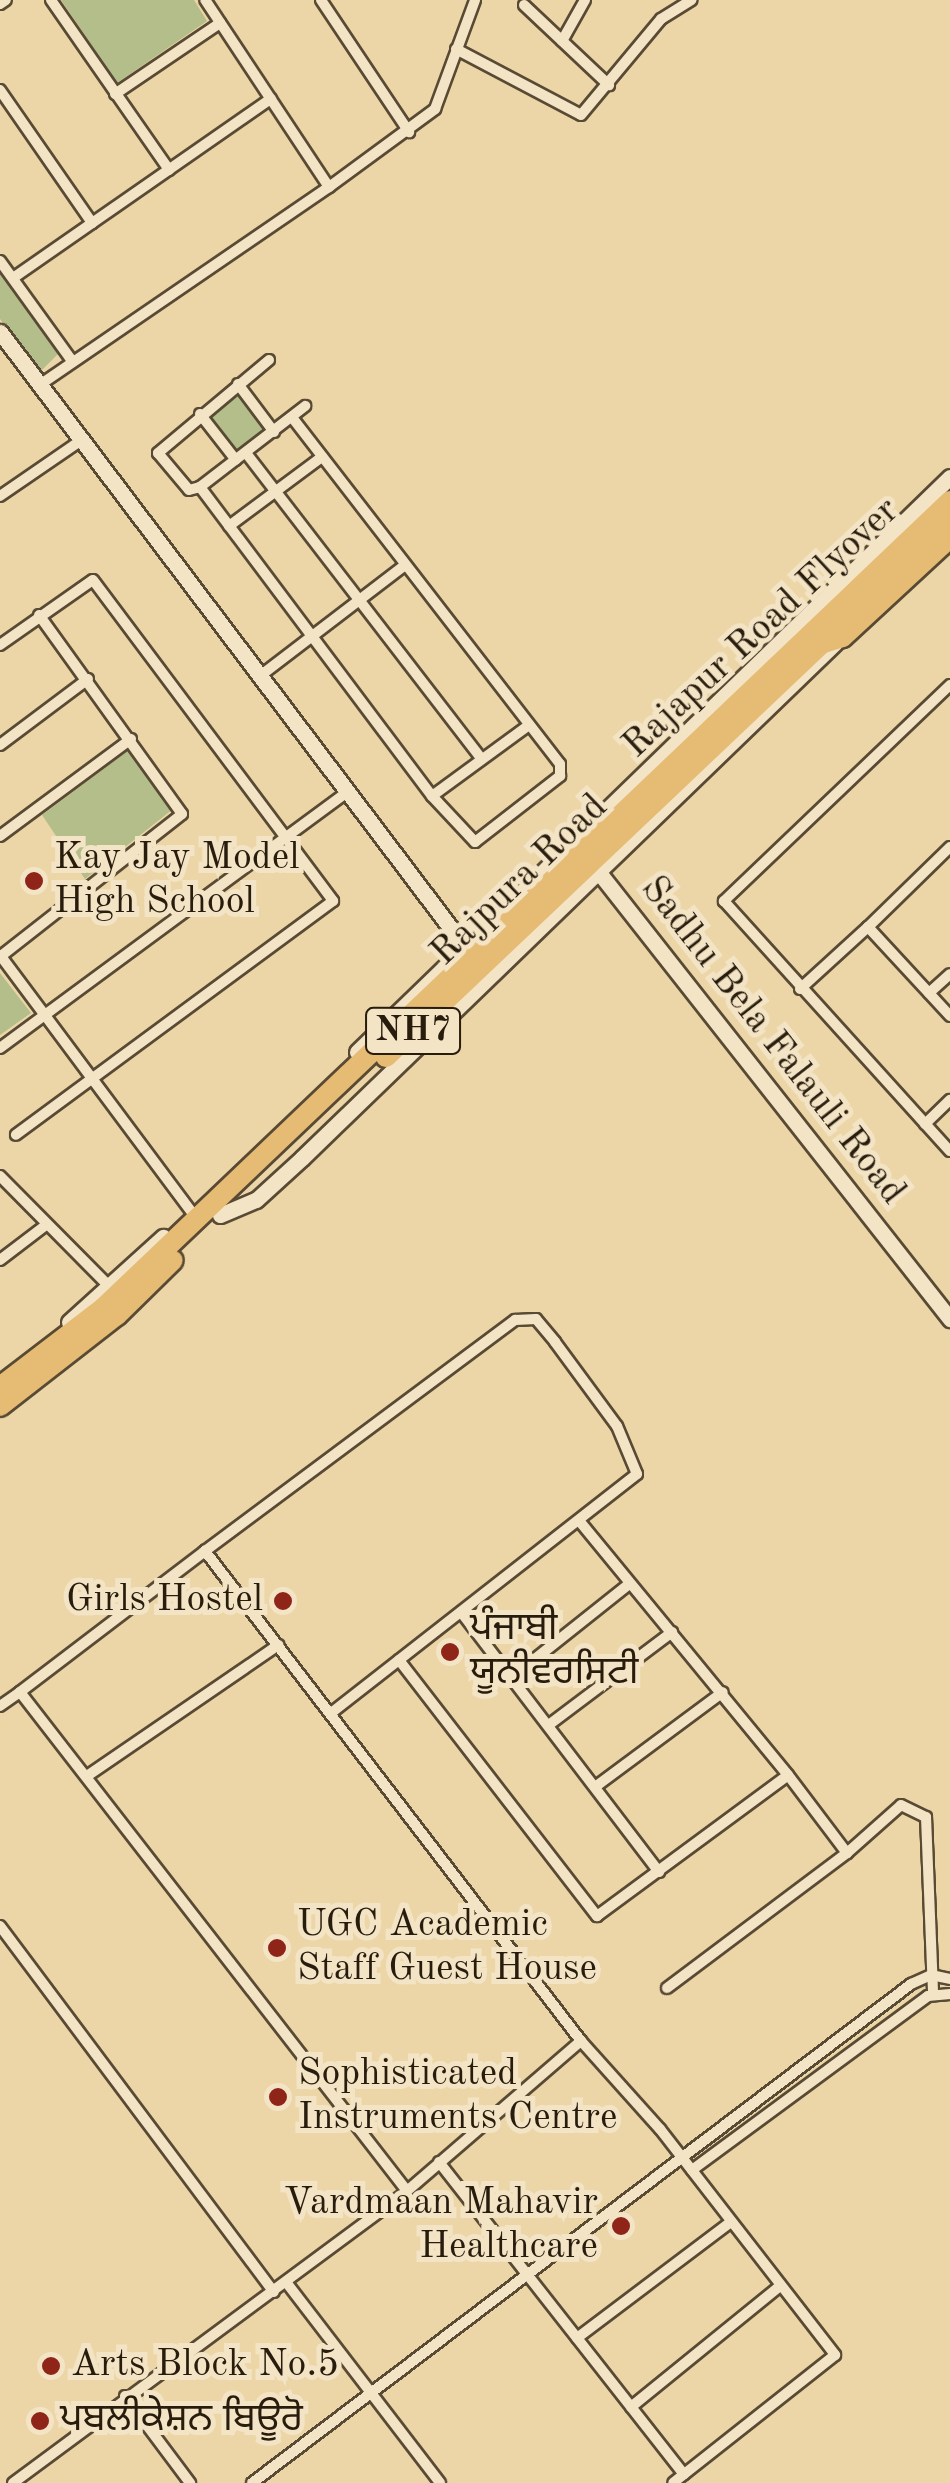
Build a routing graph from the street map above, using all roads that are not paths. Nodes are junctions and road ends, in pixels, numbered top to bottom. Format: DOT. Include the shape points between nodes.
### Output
graph roads {
  1 [pos="50,0"];
  2 [pos="205,0"];
  3 [pos="322,0"];
  4 [pos="476,0"];
  5 [pos="586,0"];
  6 [pos="692,0"];
  7 [pos="524,5"];
  8 [pos="220,23"];
  9 [pos="562,41"];
  10 [pos="456,49"];
  11 [pos="609,86"];
  12 [pos="0,90"];
  13 [pos="116,94"];
  14 [pos="271,99"];
  15 [pos="408,132"];
  16 [pos="168,170"];
  17 [pos="328,187"];
  18 [pos="92,224"];
  19 [pos="0,261"];
  20 [pos="12,278"];
  21 [pos="0,332"];
  22 [pos="269,360"];
  23 [pos="72,361"];
  24 [pos="41,384"];
  25 [pos="238,384"];
  26 [pos="305,406"];
  27 [pos="200,414"];
  28 [pos="292,417"];
  29 [pos="274,432"];
  30 [pos="84,438"];
  31 [pos="241,457"];
  32 [pos="322,457"];
  33 [pos="950,476"];
  34 [pos="200,488"];
  35 [pos="275,492"];
  36 [pos="0,496"];
  37 [pos="950,502"];
  38 [pos="950,522"];
  39 [pos="229,526"];
  40 [pos="950,538"];
  41 [pos="890,563"];
  42 [pos="404,566"];
  43 [pos="358,602"];
  44 [pos="40,614"];
  45 [pos="313,636"];
  46 [pos="826,644"];
  47 [pos="0,645"];
  48 [pos="260,676"];
  49 [pos="88,679"];
  50 [pos="950,685"];
  51 [pos="530,725"];
  52 [pos="131,739"];
  53 [pos="0,745"];
  54 [pos="482,759"];
  55 [pos="347,792"];
  56 [pos="432,796"];
  57 [pos="0,836"];
  58 [pos="286,836"];
  59 [pos="950,847"];
  60 [pos="590,862"];
  61 [pos="868,927"];
  62 [pos="0,956"];
  63 [pos="472,957"];
  64 [pos="950,974"];
  65 [pos="800,989"];
  66 [pos="930,994"];
  67 [pos="43,1015"];
  68 [pos="950,1016"];
  69 [pos="0,1048"];
  70 [pos="90,1080"];
  71 [pos="950,1100"];
  72 [pos="925,1124"];
  73 [pos="16,1135"];
  74 [pos="950,1151"];
  75 [pos="0,1177"];
  76 [pos="191,1211"];
  77 [pos="220,1215"];
  78 [pos="46,1225"];
  79 [pos="0,1260"];
  80 [pos="110,1287"];
  81 [pos="950,1319"];
  82 [pos="74,1351"];
  83 [pos="6,1377"];
  84 [pos="0,1406"];
  85 [pos="0,1416"];
  86 [pos="579,1521"];
  87 [pos="205,1551"];
  88 [pos="628,1585"];
  89 [pos="461,1612"];
  90 [pos="672,1632"];
  91 [pos="278,1645"];
  92 [pos="399,1660"];
  93 [pos="511,1678"];
  94 [pos="20,1692"];
  95 [pos="722,1692"];
  96 [pos="0,1706"];
  97 [pos="330,1713"];
  98 [pos="550,1724"];
  99 [pos="87,1776"];
  100 [pos="788,1776"];
  101 [pos="595,1787"];
  102 [pos="847,1853"];
  103 [pos="659,1872"];
  104 [pos="0,1926"];
  105 [pos="931,1975"];
  106 [pos="950,1978"];
  107 [pos="668,1988"];
  108 [pos="933,1994"];
  109 [pos="950,1994"];
  110 [pos="581,2041"];
  111 [pos="678,2154"];
  112 [pos="439,2162"];
  113 [pos="692,2170"];
  114 [pos="406,2191"];
  115 [pos="730,2222"];
  116 [pos="527,2272"];
  117 [pos="286,2282"];
  118 [pos="780,2286"];
  119 [pos="274,2292"];
  120 [pos="577,2338"];
  121 [pos="370,2391"];
  122 [pos="125,2396"];
  123 [pos="631,2407"];
  124 [pos="684,2475"];
  125 [pos="13,2483"];
  126 [pos="190,2483"];
  127 [pos="252,2483"];
  128 [pos="440,2483"];
  129 [pos="674,2483"];
  1 -- 13 [label="street"];
  2 -- 8 [label="street"];
  3 -- 15 [label="street"];
  4 -- 10 [label="street"];
  5 -- 9 [label="street"];
  6 -- 11 [label="street" via="661,19"];
  7 -- 9 [label="street"];
  8 -- 13 [label="street"];
  8 -- 14 [label="street"];
  9 -- 11 [label="street"];
  10 -- 11 [label="street" via="578,115"];
  10 -- 15 [label="street" via="435,110"];
  12 -- 18 [label="street"];
  13 -- 16 [label="street"];
  14 -- 16 [label="street"];
  14 -- 17 [label="street"];
  15 -- 17 [label="street"];
  16 -- 18 [label="street"];
  17 -- 23 [label="street"];
  18 -- 20 [label="street"];
  19 -- 20 [label="street"];
  20 -- 23 [label="street"];
  21 -- 24 [label="street"];
  22 -- 25 [label="street"];
  23 -- 24 [label="street"];
  24 -- 30 [label="street"];
  25 -- 27 [label="street"];
  25 -- 29 [label="street"];
  26 -- 28 [label="street"];
  27 -- 31 [label="street"];
  27 -- 34 [label="street" via="158,453 189,490"];
  28 -- 29 [label="street"];
  28 -- 32 [label="street"];
  29 -- 31 [label="street"];
  30 -- 36 [label="street"];
  30 -- 48 [label="street"];
  31 -- 34 [label="street"];
  31 -- 35 [label="street"];
  32 -- 35 [label="street"];
  32 -- 42 [label="street"];
  33 -- 63 [label="street"];
  34 -- 39 [label="street"];
  35 -- 39 [label="street"];
  35 -- 43 [label="street"];
  37 -- 41 [label="highway, Rajapur Road Flyover / NH7"];
  38 -- 41 [label="highway, Rajapur Road Flyover / NH7"];
  39 -- 45 [label="street"];
  40 -- 46 [label="main road"];
  41 -- 46 [label="highway, Rajapur Road Flyover / NH7"];
  41 -- 60 [label="highway, Rajapur Road Flyover / NH7"];
  42 -- 43 [label="street"];
  42 -- 51 [label="street"];
  43 -- 45 [label="street"];
  43 -- 54 [label="street"];
  44 -- 47 [label="street"];
  44 -- 49 [label="street"];
  44 -- 58 [label="street" via="93,580"];
  45 -- 48 [label="street"];
  45 -- 56 [label="street"];
  46 -- 60 [label="highway, Rajpura Road / NH7"];
  48 -- 55 [label="street"];
  49 -- 52 [label="street"];
  49 -- 53 [label="street"];
  50 -- 65 [label="street" via="724,896 726,908"];
  51 -- 54 [label="street"];
  51 -- 56 [label="street" via="561,773 479,840 468,839"];
  52 -- 57 [label="street"];
  52 -- 62 [label="street" via="181,807 181,817"];
  54 -- 56 [label="street"];
  55 -- 58 [label="street"];
  55 -- 63 [label="street"];
  58 -- 67 [label="street"];
  58 -- 70 [label="street" via="331,896 330,906"];
  59 -- 61 [label="street"];
  60 -- 63 [label="highway, Rajpura Road / NH7"];
  60 -- 77 [label="street" via="256,1200"];
  60 -- 81 [label="street, Sadhu Bela Falauli Road"];
  61 -- 65 [label="street"];
  61 -- 66 [label="street"];
  62 -- 67 [label="street"];
  63 -- 76 [label="street"];
  63 -- 77 [label="highway, Rajpura Road / NH7"];
  63 -- 83 [label="highway, Rajpura Road / NH7" via="103,1308"];
  64 -- 66 [label="street"];
  65 -- 72 [label="street"];
  66 -- 68 [label="street"];
  67 -- 69 [label="street"];
  67 -- 70 [label="street"];
  70 -- 73 [label="street"];
  70 -- 76 [label="street"];
  71 -- 72 [label="street"];
  72 -- 74 [label="street"];
  75 -- 78 [label="street"];
  76 -- 80 [label="street"];
  77 -- 82 [label="highway, Rajpura Road / NH7"];
  78 -- 79 [label="street"];
  78 -- 80 [label="street"];
  80 -- 83 [label="street"];
  82 -- 84 [label="highway, Rajpura Road / NH7"];
  82 -- 85 [label="street"];
  86 -- 87 [label="street" via="634,1478 636,1461 555,1342 536,1319 522,1316"];
  86 -- 88 [label="street"];
  86 -- 89 [label="street"];
  87 -- 91 [label="street"];
  87 -- 94 [label="street"];
  88 -- 90 [label="street"];
  88 -- 93 [label="street"];
  89 -- 92 [label="street"];
  89 -- 93 [label="street"];
  90 -- 95 [label="street"];
  90 -- 98 [label="street"];
  91 -- 97 [label="street"];
  91 -- 99 [label="street"];
  92 -- 97 [label="street"];
  92 -- 103 [label="street" via="597,1916"];
  93 -- 98 [label="street"];
  94 -- 96 [label="street"];
  94 -- 99 [label="street"];
  95 -- 100 [label="street"];
  95 -- 101 [label="street"];
  97 -- 110 [label="street"];
  98 -- 101 [label="street"];
  99 -- 114 [label="street"];
  100 -- 102 [label="street"];
  100 -- 103 [label="street"];
  101 -- 103 [label="street"];
  102 -- 105 [label="street" via="901,1805 926,1817 934,1888"];
  102 -- 107 [label="street"];
  104 -- 119 [label="street"];
  105 -- 106 [label="street"];
  105 -- 108 [label="street"];
  105 -- 111 [label="street"];
  108 -- 109 [label="street"];
  108 -- 113 [label="street"];
  110 -- 111 [label="street"];
  110 -- 112 [label="street"];
  111 -- 113 [label="street"];
  111 -- 116 [label="street"];
  112 -- 114 [label="street"];
  112 -- 116 [label="street"];
  113 -- 115 [label="street"];
  114 -- 117 [label="street"];
  115 -- 118 [label="street"];
  115 -- 120 [label="street"];
  116 -- 120 [label="street"];
  116 -- 121 [label="street"];
  117 -- 119 [label="street"];
  117 -- 121 [label="street"];
  118 -- 123 [label="street"];
  118 -- 124 [label="street" via="835,2356"];
  119 -- 122 [label="street"];
  120 -- 123 [label="street"];
  121 -- 127 [label="street"];
  121 -- 128 [label="street"];
  122 -- 125 [label="street"];
  122 -- 126 [label="street"];
  123 -- 124 [label="street"];
  124 -- 129 [label="street"];
}
